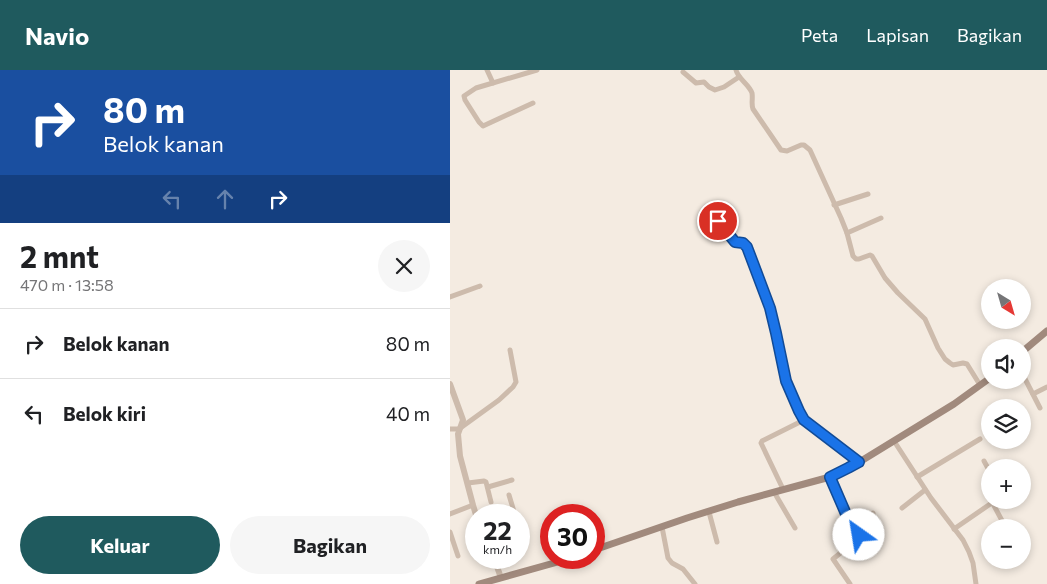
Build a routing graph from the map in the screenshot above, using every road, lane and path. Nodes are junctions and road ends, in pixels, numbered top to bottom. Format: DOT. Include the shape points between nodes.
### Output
graph roads {
  1 [pos="487,70"];
  2 [pos="536,70"];
  3 [pos="736,70"];
  4 [pos="683,72"];
  5 [pos="740,77"];
  6 [pos="494,83"];
  7 [pos="532,103"];
  8 [pos="868,194"];
  9 [pos="834,205"];
  10 [pos="880,218"];
  11 [pos="718,221"];
  12 [pos="847,233"];
  13 [pos="480,286"];
  14 [pos="450,297"];
  15 [pos="1047,331"];
  16 [pos="1031,344"];
  17 [pos="510,350"];
  18 [pos="450,384"];
  19 [pos="980,385"];
  20 [pos="1047,387"];
  21 [pos="1030,389"];
  22 [pos="1033,394"];
  23 [pos="1040,408"];
  24 [pos="804,420"];
  25 [pos="450,429"];
  26 [pos="459,429"];
  27 [pos="980,439"];
  28 [pos="894,441"];
  29 [pos="859,462"];
  30 [pos="830,477"];
  31 [pos="917,477"];
  32 [pos="512,480"];
  33 [pos="468,483"];
  34 [pos="488,487"];
  35 [pos="783,489"];
  36 [pos="925,490"];
  37 [pos="774,492"];
  38 [pos="509,495"];
  39 [pos="492,502"];
  40 [pos="473,504"];
  41 [pos="512,504"];
  42 [pos="465,508"];
  43 [pos="902,508"];
  44 [pos="983,509"];
  45 [pos="709,512"];
  46 [pos="873,513"];
  47 [pos="450,514"];
  48 [pos="852,523"];
  49 [pos="662,527"];
  50 [pos="795,528"];
  51 [pos="954,529"];
  52 [pos="450,532"];
  53 [pos="717,542"];
  54 [pos="605,546"];
  55 [pos="458,556"];
  56 [pos="540,567"];
  57 [pos="498,569"];
  58 [pos="501,578"];
  59 [pos="479,584"];
  60 [pos="695,584"];
  61 [pos="850,584"];
  62 [pos="976,584"];
  1 -- 6 [label="street"];
  2 -- 6 [label="street"];
  3 -- 5 [label="street"];
  4 -- 5 [label="street" via="696,83 704,82 714,90"];
  5 -- 9 [label="street" via="752,93 753,109 781,150 807,146"];
  6 -- 7 [label="street" via="476,88 464,96 481,125"];
  8 -- 9 [label="street"];
  9 -- 12 [label="street"];
  10 -- 12 [label="street"];
  11 -- 24 [label="street" via="735,242 747,247 770,308 786,381"];
  12 -- 19 [label="street" via="853,256 859,259 872,256 898,294 925,319 945,359 953,365 967,364"];
  13 -- 14 [label="street"];
  15 -- 16 [label="main road"];
  17 -- 26 [label="street" via="516,382 499,400"];
  18 -- 26 [label="street" via="462,417"];
  19 -- 28 [label="main road"];
  20 -- 22 [label="street"];
  21 -- 22 [label="street"];
  22 -- 23 [label="street"];
  24 -- 29 [label="street"];
  24 -- 35 [label="street" via="761,444"];
  25 -- 26 [label="street"];
  26 -- 33 [label="street" via="460,456"];
  27 -- 31 [label="street"];
  28 -- 29 [label="main road"];
  28 -- 31 [label="street"];
  29 -- 30 [label="main road"];
  30 -- 35 [label="main road"];
  30 -- 48 [label="street"];
  31 -- 36 [label="street"];
  32 -- 34 [label="street"];
  33 -- 34 [label="street" via="484,481"];
  33 -- 40 [label="street"];
  34 -- 39 [label="street"];
  35 -- 37 [label="main road"];
  36 -- 43 [label="street"];
  36 -- 51 [label="street"];
  37 -- 45 [label="main road"];
  37 -- 50 [label="street"];
  38 -- 41 [label="street"];
  42 -- 47 [label="street"];
  44 -- 51 [label="street"];
  45 -- 49 [label="main road"];
  45 -- 53 [label="street"];
  46 -- 48 [label="street"];
  48 -- 61 [label="street" via="859,538 833,559"];
  49 -- 54 [label="main road"];
  49 -- 60 [label="street" via="668,558"];
  51 -- 62 [label="street" via="969,552"];
  52 -- 55 [label="street"];
  56 -- 58 [label="main road"];
  57 -- 58 [label="street"];
  58 -- 59 [label="main road"];
}
